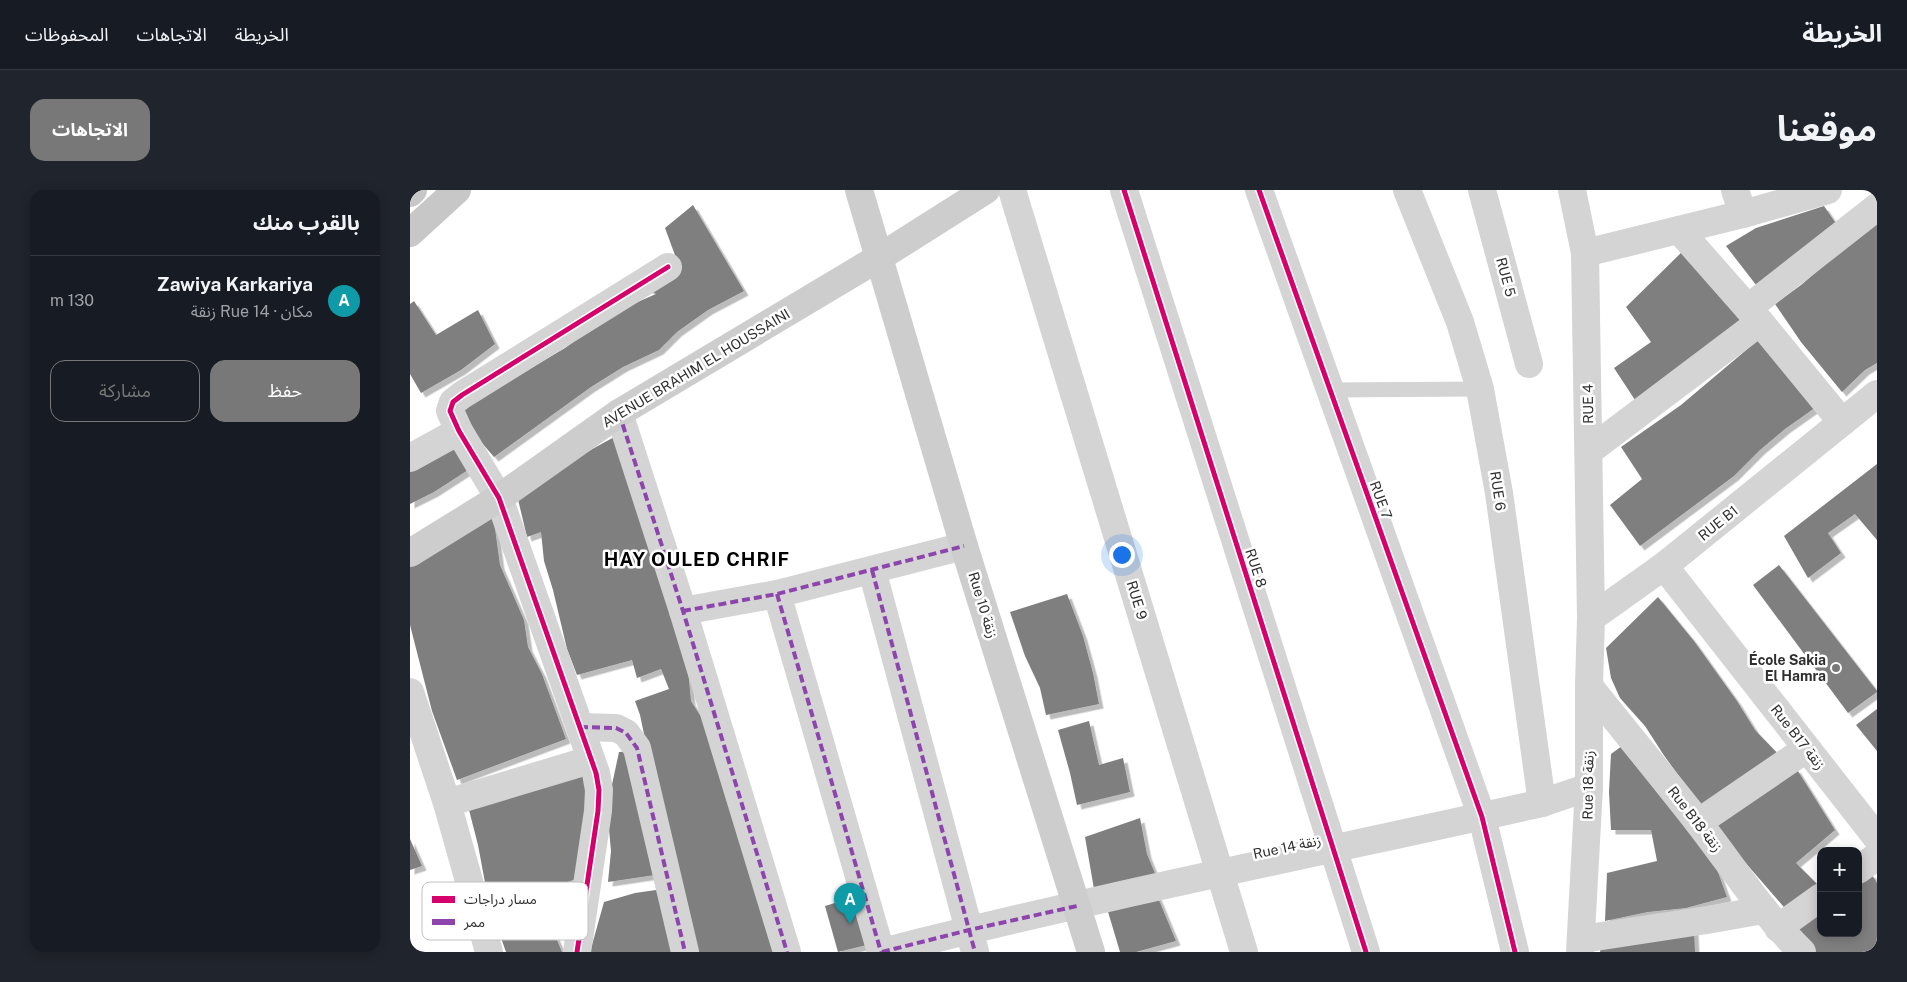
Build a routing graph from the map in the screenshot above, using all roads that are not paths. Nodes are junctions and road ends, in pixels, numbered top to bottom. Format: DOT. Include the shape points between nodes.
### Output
graph roads {
  1 [pos="413,190"];
  2 [pos="457,190"];
  3 [pos="859,190"];
  4 [pos="986,190"];
  5 [pos="1012,190"];
  6 [pos="1124,190"];
  7 [pos="1259,190"];
  8 [pos="1407,190"];
  9 [pos="1482,190"];
  10 [pos="1572,190"];
  11 [pos="1828,190"];
  12 [pos="410,193"];
  13 [pos="1739,202"];
  14 [pos="1877,207"];
  15 [pos="1679,230"];
  16 [pos="410,233"];
  17 [pos="1584,253"];
  18 [pos="880,257"];
  19 [pos="668,267"];
  20 [pos="1754,315"];
  21 [pos="1529,364"];
  22 [pos="1480,389"];
  23 [pos="1330,390"];
  24 [pos="1877,394"];
  25 [pos="619,413"];
  26 [pos="1842,422"];
  27 [pos="459,431"];
  28 [pos="1588,451"];
  29 [pos="410,458"];
  30 [pos="499,498"];
  31 [pos="964,546"];
  32 [pos="410,553"];
  33 [pos="1664,566"];
  34 [pos="872,570"];
  35 [pos="777,594"];
  36 [pos="683,611"];
  37 [pos="1590,618"];
  38 [pos="1588,686"];
  39 [pos="410,692"];
  40 [pos="580,727"];
  41 [pos="1806,748"];
  42 [pos="590,760"];
  43 [pos="1589,788"];
  44 [pos="447,803"];
  45 [pos="1542,803"];
  46 [pos="1868,807"];
  47 [pos="1482,817"];
  48 [pos="1699,822"];
  49 [pos="1877,838"];
  50 [pos="1334,849"];
  51 [pos="1877,856"];
  52 [pos="1862,867"];
  53 [pos="1220,873"];
  54 [pos="469,882"];
  55 [pos="587,882"];
  56 [pos="1817,899"];
  57 [pos="1077,906"];
  58 [pos="1771,919"];
  59 [pos="972,941"];
  60 [pos="1581,946"];
  61 [pos="685,952"];
  62 [pos="787,952"];
  63 [pos="882,952"];
  64 [pos="1091,952"];
  65 [pos="1244,952"];
  66 [pos="1366,952"];
  67 [pos="1515,952"];
  68 [pos="1802,952"];
  1 -- 12 [label="main road"];
  2 -- 16 [label="main road"];
  3 -- 18 [label="street, Rue 10 زنقة"];
  4 -- 18 [label="street, AVENUE BRAHIM EL HOUSSAINI"];
  5 -- 53 [label="street, RUE 9"];
  6 -- 50 [label="street, RUE 8"];
  7 -- 23 [label="street, RUE 7"];
  8 -- 22 [label="street, RUE 6" via="1460,322"];
  9 -- 21 [label="street, RUE 5"];
  10 -- 17 [label="street, RUE 4"];
  11 -- 13 [label="street"];
  13 -- 15 [label="street"];
  14 -- 20 [label="street"];
  15 -- 17 [label="street"];
  15 -- 20 [label="street"];
  17 -- 28 [label="street, RUE 4"];
  18 -- 25 [label="street, AVENUE BRAHIM EL HOUSSAINI"];
  18 -- 31 [label="street, Rue 10 زنقة"];
  19 -- 27 [label="street" via="453,402 450,411"];
  20 -- 26 [label="street"];
  20 -- 28 [label="street"];
  22 -- 23 [label="lane"];
  22 -- 45 [label="street, RUE 6" via="1499,493"];
  23 -- 47 [label="street, RUE 7"];
  24 -- 26 [label="street, RUE B1"];
  25 -- 30 [label="street, AVENUE BRAHIM EL HOUSSAINI"];
  25 -- 36 [label="street"];
  26 -- 33 [label="street, RUE B1"];
  27 -- 29 [label="street"];
  27 -- 30 [label="street"];
  28 -- 37 [label="street, RUE 4"];
  30 -- 32 [label="street, AVENUE BRAHIM EL HOUSSAINI"];
  30 -- 40 [label="street"];
  31 -- 34 [label="street"];
  31 -- 57 [label="street, Rue 10 زنقة"];
  33 -- 37 [label="street, RUE B1"];
  33 -- 41 [label="street, Rue B17 زنقة"];
  34 -- 35 [label="street"];
  34 -- 59 [label="street"];
  35 -- 36 [label="street"];
  35 -- 63 [label="street"];
  36 -- 62 [label="street"];
  37 -- 38 [label="street, Rue 18 زنقة"];
  38 -- 43 [label="street, Rue 18 زنقة"];
  38 -- 48 [label="street, Rue B18 زنقة"];
  39 -- 44 [label="street"];
  40 -- 42 [label="street"];
  40 -- 61 [label="street" via="616,728 626,733 637,748"];
  41 -- 46 [label="street, Rue B17 زنقة"];
  41 -- 48 [label="street"];
  42 -- 44 [label="street"];
  42 -- 55 [label="street" via="599,790"];
  43 -- 45 [label="street, Rue 14 زنقة"];
  43 -- 60 [label="street, Rue 18 زنقة"];
  44 -- 54 [label="street"];
  45 -- 47 [label="street, Rue 14 زنقة"];
  46 -- 49 [label="street, Rue B17 زنقة"];
  47 -- 50 [label="street, Rue 14 زنقة"];
  47 -- 67 [label="street, RUE 7"];
  48 -- 58 [label="street, Rue B18 زنقة"];
  50 -- 53 [label="street, Rue 14 زنقة"];
  50 -- 66 [label="street, RUE 8"];
  51 -- 52 [label="street"];
  53 -- 57 [label="street, Rue 14 زنقة"];
  53 -- 65 [label="street, RUE 9"];
  56 -- 58 [label="street"];
  57 -- 59 [label="street, Rue 14 زنقة"];
  57 -- 64 [label="street, Rue 10 زنقة"];
  58 -- 60 [label="street"];
  58 -- 68 [label="street, Rue B18 زنقة"];
  59 -- 63 [label="street, Rue 14 زنقة"];
}
